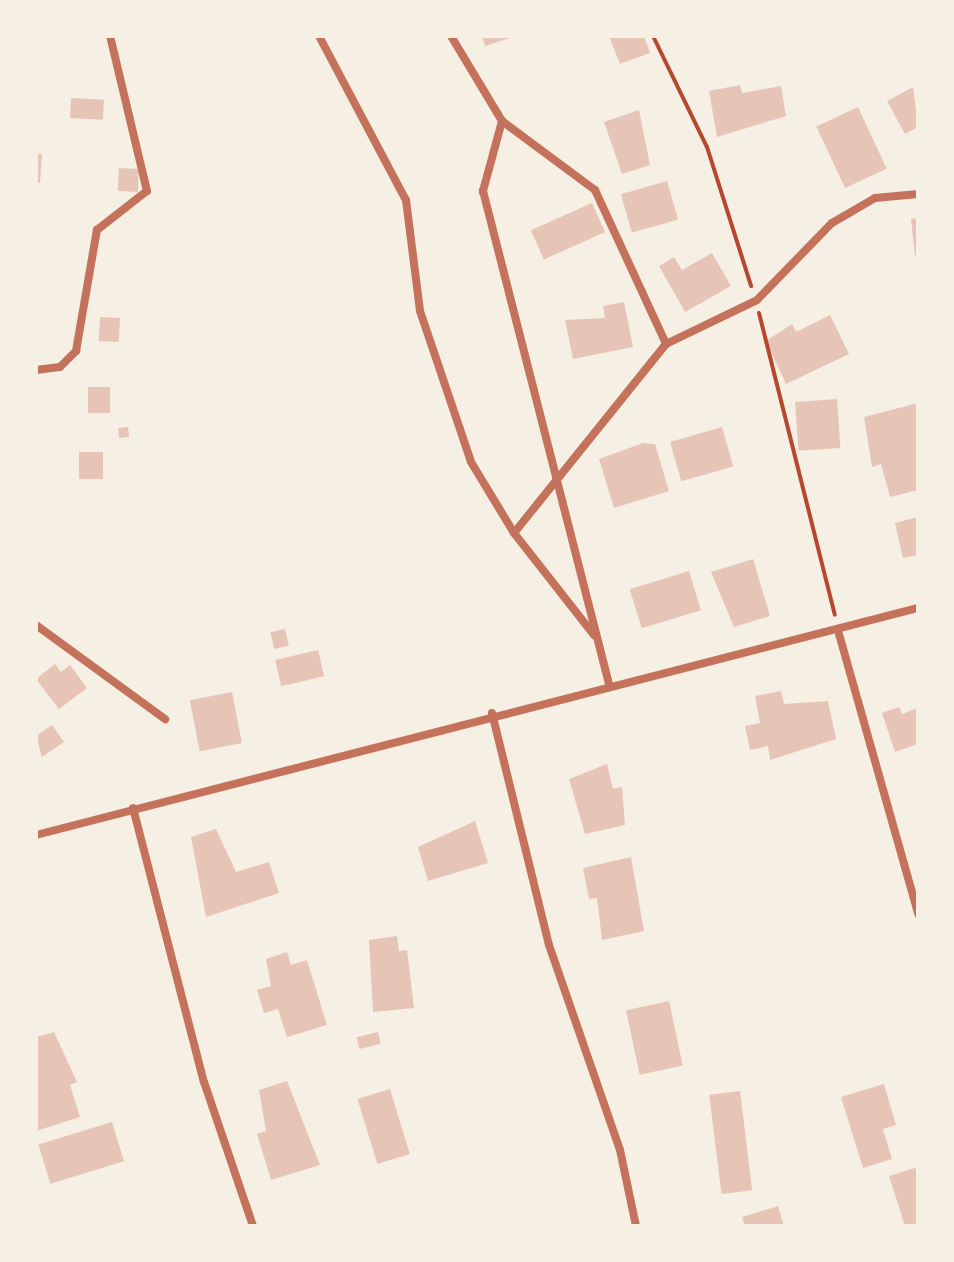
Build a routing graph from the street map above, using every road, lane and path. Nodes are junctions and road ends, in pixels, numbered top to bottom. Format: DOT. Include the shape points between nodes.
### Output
graph roads {
  1 [pos="110,36"];
  2 [pos="319,36"];
  3 [pos="451,36"];
  4 [pos="653,36"];
  5 [pos="502,121"];
  6 [pos="918,194"];
  7 [pos="757,300"];
  8 [pos="666,344"];
  9 [pos="36,370"];
  10 [pos="554,479"];
  11 [pos="514,533"];
  12 [pos="918,608"];
  13 [pos="36,625"];
  14 [pos="839,634"];
  15 [pos="597,638"];
  16 [pos="609,684"];
  17 [pos="492,713"];
  18 [pos="165,719"];
  19 [pos="133,808"];
  20 [pos="36,835"];
  21 [pos="918,914"];
  22 [pos="253,1226"];
  23 [pos="636,1226"];
  1 -- 9 [label="street" via="122,110 147,191 97,230 76,351 60,367"];
  2 -- 11 [label="street" via="406,200 420,311 439,372 471,462"];
  3 -- 5 [label="street"];
  4 -- 7 [label="path" via="707,147"];
  5 -- 8 [label="street" via="595,190"];
  5 -- 10 [label="street" via="483,191"];
  6 -- 7 [label="street" via="875,198 832,223"];
  7 -- 8 [label="street"];
  7 -- 14 [label="path"];
  8 -- 10 [label="street"];
  10 -- 11 [label="street"];
  10 -- 15 [label="street"];
  11 -- 15 [label="street"];
  12 -- 14 [label="street"];
  13 -- 18 [label="street"];
  14 -- 16 [label="street"];
  14 -- 21 [label="street"];
  15 -- 16 [label="street"];
  16 -- 17 [label="street"];
  17 -- 19 [label="street"];
  17 -- 23 [label="street" via="549,945 620,1150"];
  19 -- 20 [label="street"];
  19 -- 22 [label="street" via="204,1082"];
}
